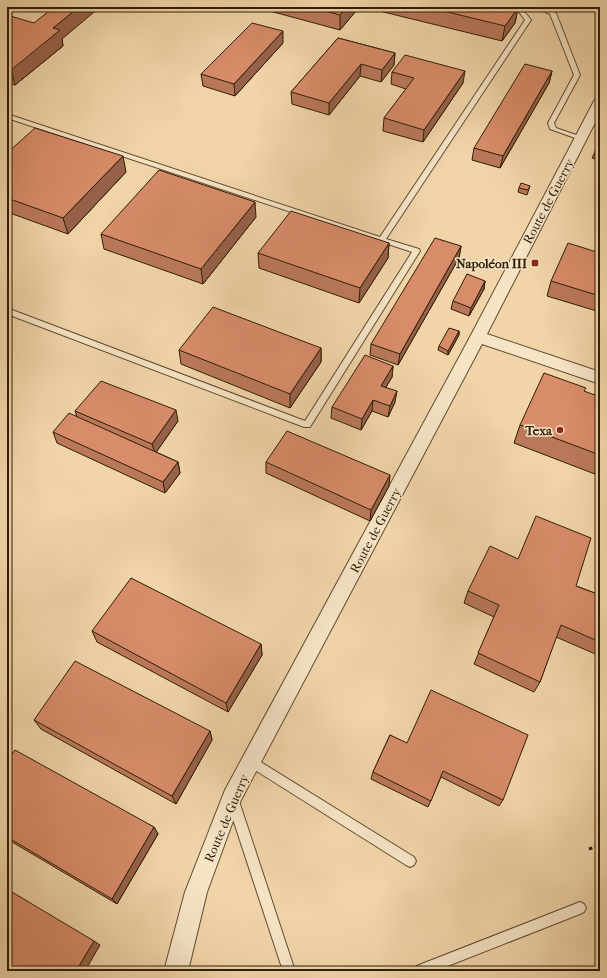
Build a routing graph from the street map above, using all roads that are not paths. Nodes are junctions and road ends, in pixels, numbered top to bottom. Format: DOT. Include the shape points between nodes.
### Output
graph roads {
  1 [pos="504,7"];
  2 [pos="537,7"];
  3 [pos="600,101"];
  4 [pos="7,116"];
  5 [pos="580,138"];
  6 [pos="382,240"];
  7 [pos="7,310"];
  8 [pos="478,337"];
  9 [pos="600,378"];
  10 [pos="251,761"];
  11 [pos="232,797"];
  12 [pos="410,861"];
  13 [pos="580,908"];
  14 [pos="176,971"];
  15 [pos="289,971"];
  16 [pos="419,971"];
  1 -- 6 [label="lane" via="521,11 528,20"];
  2 -- 5 [label="lane" via="553,13 577,75 551,123 553,129"];
  3 -- 5 [label="street, Route de Guerry"];
  4 -- 6 [label="lane"];
  5 -- 8 [label="street, Route de Guerry"];
  6 -- 7 [label="lane" via="416,251 307,425"];
  8 -- 9 [label="street"];
  8 -- 10 [label="street, Route de Guerry"];
  10 -- 11 [label="street, Route de Guerry"];
  10 -- 12 [label="lane"];
  11 -- 14 [label="street, Route de Guerry" via="196,892"];
  11 -- 15 [label="lane"];
  13 -- 16 [label="lane"];
}
